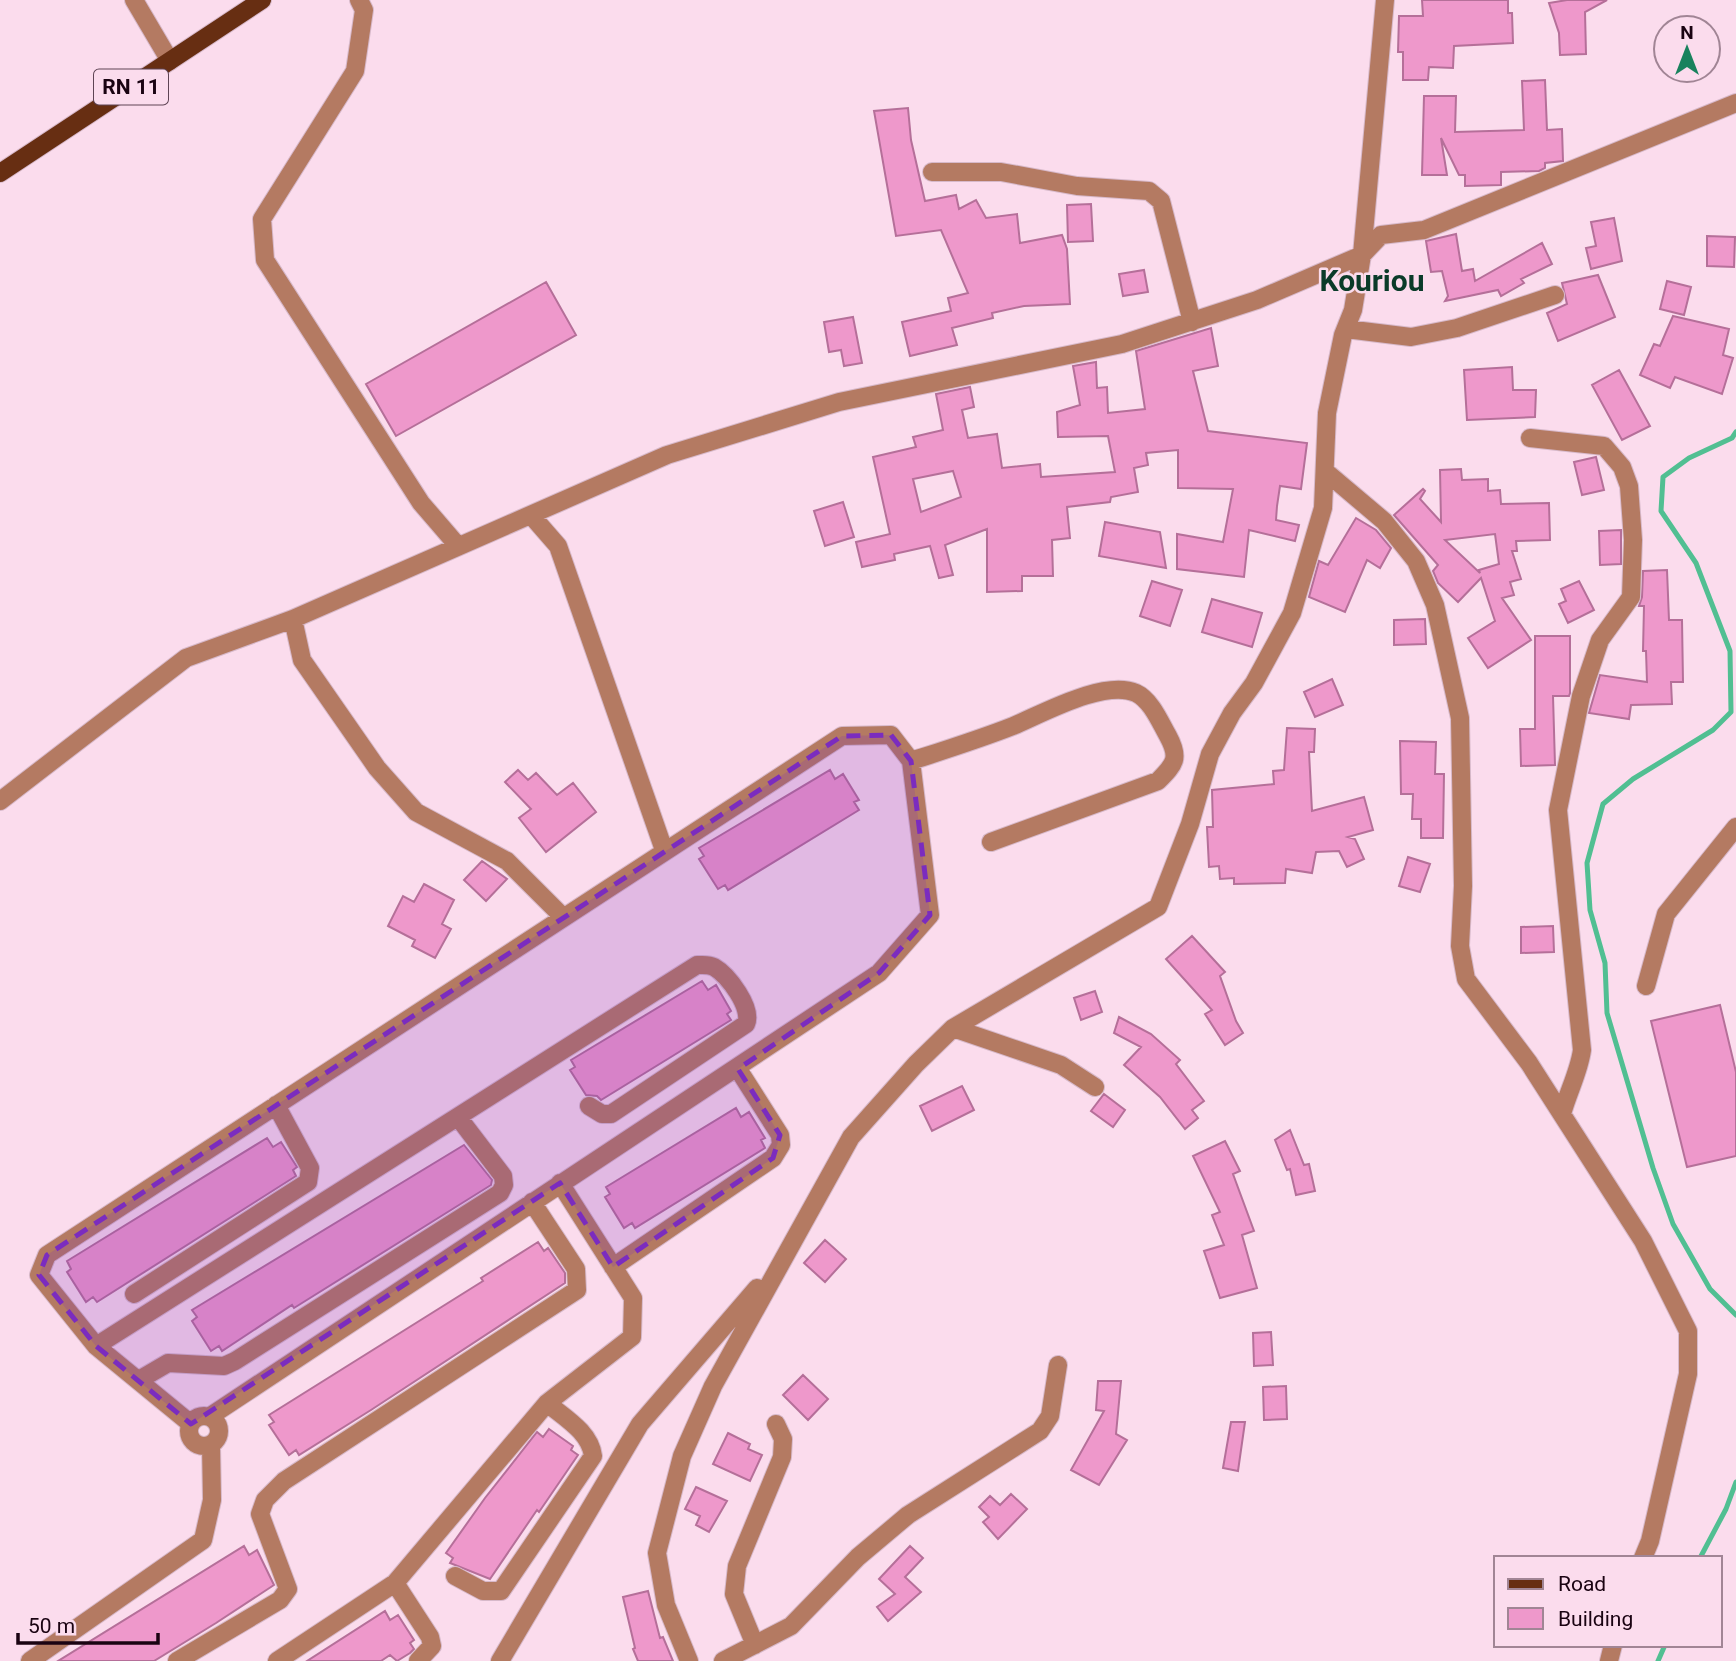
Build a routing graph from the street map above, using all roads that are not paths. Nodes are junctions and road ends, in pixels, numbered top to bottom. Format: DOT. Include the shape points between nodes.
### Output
graph roads {
  1 [pos="134,0"];
  2 [pos="262,0"];
  3 [pos="359,0"];
  4 [pos="1385,0"];
  5 [pos="170,61"];
  6 [pos="1736,103"];
  7 [pos="932,172"];
  8 [pos="0,173"];
  9 [pos="1362,255"];
  10 [pos="1555,296"];
  11 [pos="1192,321"];
  12 [pos="1346,329"];
  13 [pos="1530,438"];
  14 [pos="1326,472"];
  15 [pos="531,515"];
  16 [pos="458,546"];
  17 [pos="293,619"];
  18 [pos="911,761"];
  19 [pos="0,801"];
  20 [pos="1736,827"];
  21 [pos="990,842"];
  22 [pos="664,850"];
  23 [pos="563,917"];
  24 [pos="1646,986"];
  25 [pos="953,1028"];
  26 [pos="738,1069"];
  27 [pos="1095,1087"];
  28 [pos="276,1105"];
  29 [pos="589,1106"];
  30 [pos="1562,1114"];
  31 [pos="458,1117"];
  32 [pos="560,1183"];
  33 [pos="532,1202"];
  34 [pos="782,1259"];
  35 [pos="613,1267"];
  36 [pos="134,1294"];
  37 [pos="96,1346"];
  38 [pos="1059,1365"];
  39 [pos="139,1380"];
  40 [pos="547,1403"];
  41 [pos="209,1417"];
  42 [pos="191,1424"];
  43 [pos="776,1424"];
  44 [pos="211,1445"];
  45 [pos="1644,1556"];
  46 [pos="455,1576"];
  47 [pos="395,1583"];
  48 [pos="755,1645"];
  49 [pos="30,1661"];
  50 [pos="177,1661"];
  51 [pos="277,1661"];
  52 [pos="418,1661"];
  53 [pos="500,1661"];
  54 [pos="689,1661"];
  55 [pos="723,1661"];
  1 -- 5 [label="street"];
  2 -- 5 [label="main road, RN 11"];
  3 -- 16 [label="street" via="364,10 355,71 262,219 265,260 421,503"];
  4 -- 9 [label="street"];
  5 -- 8 [label="main road, RN 11"];
  6 -- 9 [label="street" via="1424,230 1381,235"];
  7 -- 11 [label="street" via="1000,172 1077,186 1149,191 1161,201"];
  9 -- 11 [label="street" via="1257,300"];
  9 -- 12 [label="street"];
  10 -- 12 [label="street" via="1457,328 1411,337"];
  11 -- 15 [label="street" via="1122,344 839,402 667,455"];
  12 -- 14 [label="street" via="1327,413"];
  13 -- 30 [label="street" via="1604,446 1622,467 1629,486 1633,540 1631,597 1600,640 1581,696 1558,810 1582,1050 1580,1069"];
  14 -- 25 [label="street" via="1323,508 1292,613 1210,754 1190,824 1158,907"];
  14 -- 30 [label="street" via="1392,531 1416,561 1435,605 1460,718 1460,946 1466,979"];
  15 -- 16 [label="street"];
  15 -- 22 [label="street" via="558,546"];
  16 -- 17 [label="street"];
  17 -- 19 [label="street" via="186,658"];
  17 -- 23 [label="street" via="302,660 377,768 416,812 507,861"];
  18 -- 21 [label="street" via="1093,695 1136,693 1154,710 1175,750 1174,766 1158,781"];
  18 -- 22 [label="street" via="891,735 842,736"];
  18 -- 26 [label="street" via="930,915 878,973"];
  20 -- 24 [label="street" via="1666,914"];
  22 -- 23 [label="street"];
  23 -- 28 [label="street"];
  25 -- 27 [label="street" via="1061,1065"];
  25 -- 34 [label="street" via="851,1137"];
  26 -- 32 [label="street"];
  26 -- 35 [label="street" via="780,1135 781,1145 773,1157"];
  28 -- 36 [label="street" via="310,1168 308,1182"];
  28 -- 37 [label="street" via="47,1255 39,1275"];
  29 -- 31 [label="street" via="611,1114 746,1024 747,1010 722,972 710,964 697,965"];
  30 -- 45 [label="street" via="1643,1241 1688,1331 1688,1374"];
  31 -- 37 [label="street"];
  31 -- 39 [label="street" via="503,1176 500,1194 235,1361 224,1366 168,1363"];
  32 -- 33 [label="street"];
  32 -- 35 [label="street"];
  33 -- 41 [label="street"];
  33 -- 50 [label="street" via="576,1269 577,1290 284,1480 265,1500 260,1514 288,1589 280,1600"];
  34 -- 53 [label="street" via="640,1424"];
  34 -- 54 [label="street" via="713,1386 682,1456 657,1553 666,1605"];
  35 -- 40 [label="street" via="633,1298 632,1337"];
  37 -- 39 [label="street"];
  38 -- 48 [label="street" via="1050,1416 1040,1431 908,1515 858,1557 791,1626"];
  39 -- 42 [label="street"];
  40 -- 46 [label="street" via="586,1437 593,1456 501,1591 483,1591"];
  40 -- 47 [label="street"];
  41 -- 42 [label="street" via="198,1417"];
  41 -- 44 [label="street" via="217,1423 219,1433"];
  42 -- 44 [label="street" via="189,1434 194,1442"];
  43 -- 48 [label="street" via="783,1439 782,1457 733,1584"];
  44 -- 49 [label="street" via="212,1500 203,1540"];
  47 -- 51 [label="street"];
  47 -- 52 [label="street" via="430,1637 432,1646"];
  48 -- 55 [label="street"];
}
